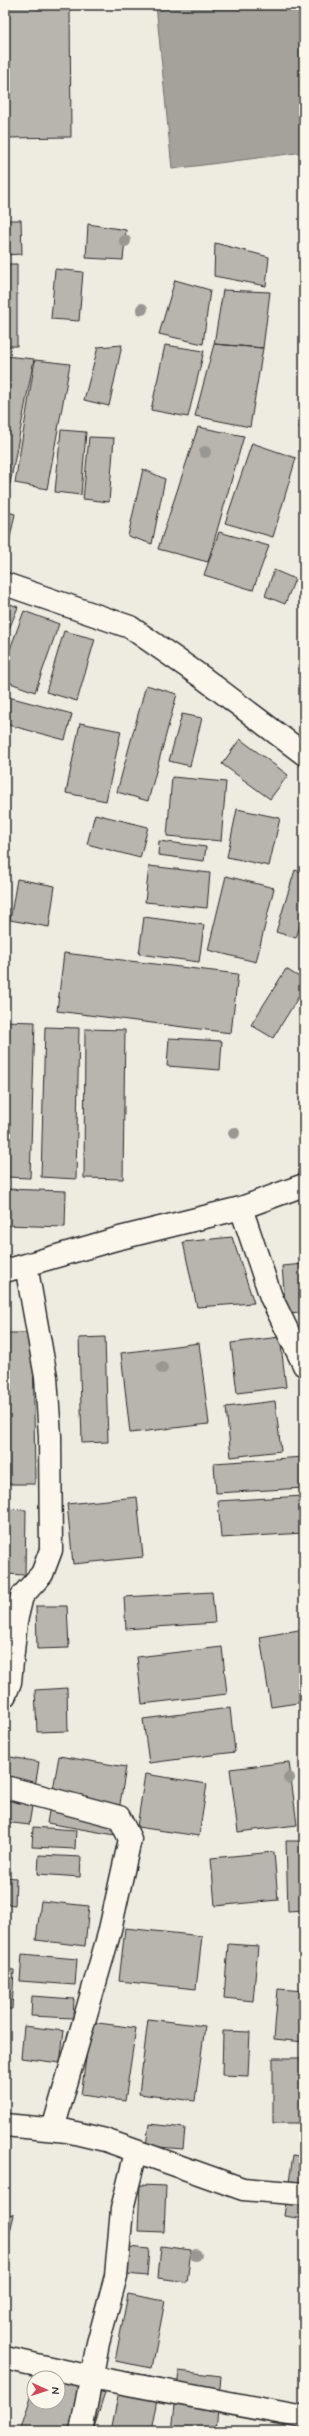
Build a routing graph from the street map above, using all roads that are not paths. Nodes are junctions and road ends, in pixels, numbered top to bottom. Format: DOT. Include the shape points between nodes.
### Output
graph roads {
  1 [pos="5,584"];
  2 [pos="304,754"];
  3 [pos="304,1185"];
  4 [pos="241,1208"];
  5 [pos="26,1265"];
  6 [pos="5,1271"];
  7 [pos="304,1365"];
  8 [pos="5,1695"];
  9 [pos="5,1787"];
  10 [pos="5,2125"];
  11 [pos="53,2129"];
  12 [pos="136,2152"];
  13 [pos="304,2194"];
  14 [pos="5,2358"];
  15 [pos="91,2377"];
  16 [pos="304,2417"];
  17 [pos="81,2431"];
  1 -- 2 [label="street" via="130,628 202,677"];
  3 -- 4 [label="street"];
  4 -- 5 [label="street"];
  4 -- 7 [label="street" via="271,1297"];
  5 -- 6 [label="street"];
  5 -- 8 [label="street" via="46,1377 50,1436 51,1550 42,1574 22,1596 16,1621 10,1682"];
  9 -- 11 [label="street" via="119,1817 130,1839 109,1934"];
  10 -- 11 [label="street"];
  11 -- 12 [label="street" via="105,2140"];
  12 -- 13 [label="street" via="243,2189"];
  12 -- 15 [label="street" via="122,2209 116,2276"];
  14 -- 15 [label="street"];
  15 -- 16 [label="street"];
  15 -- 17 [label="street"];
}
